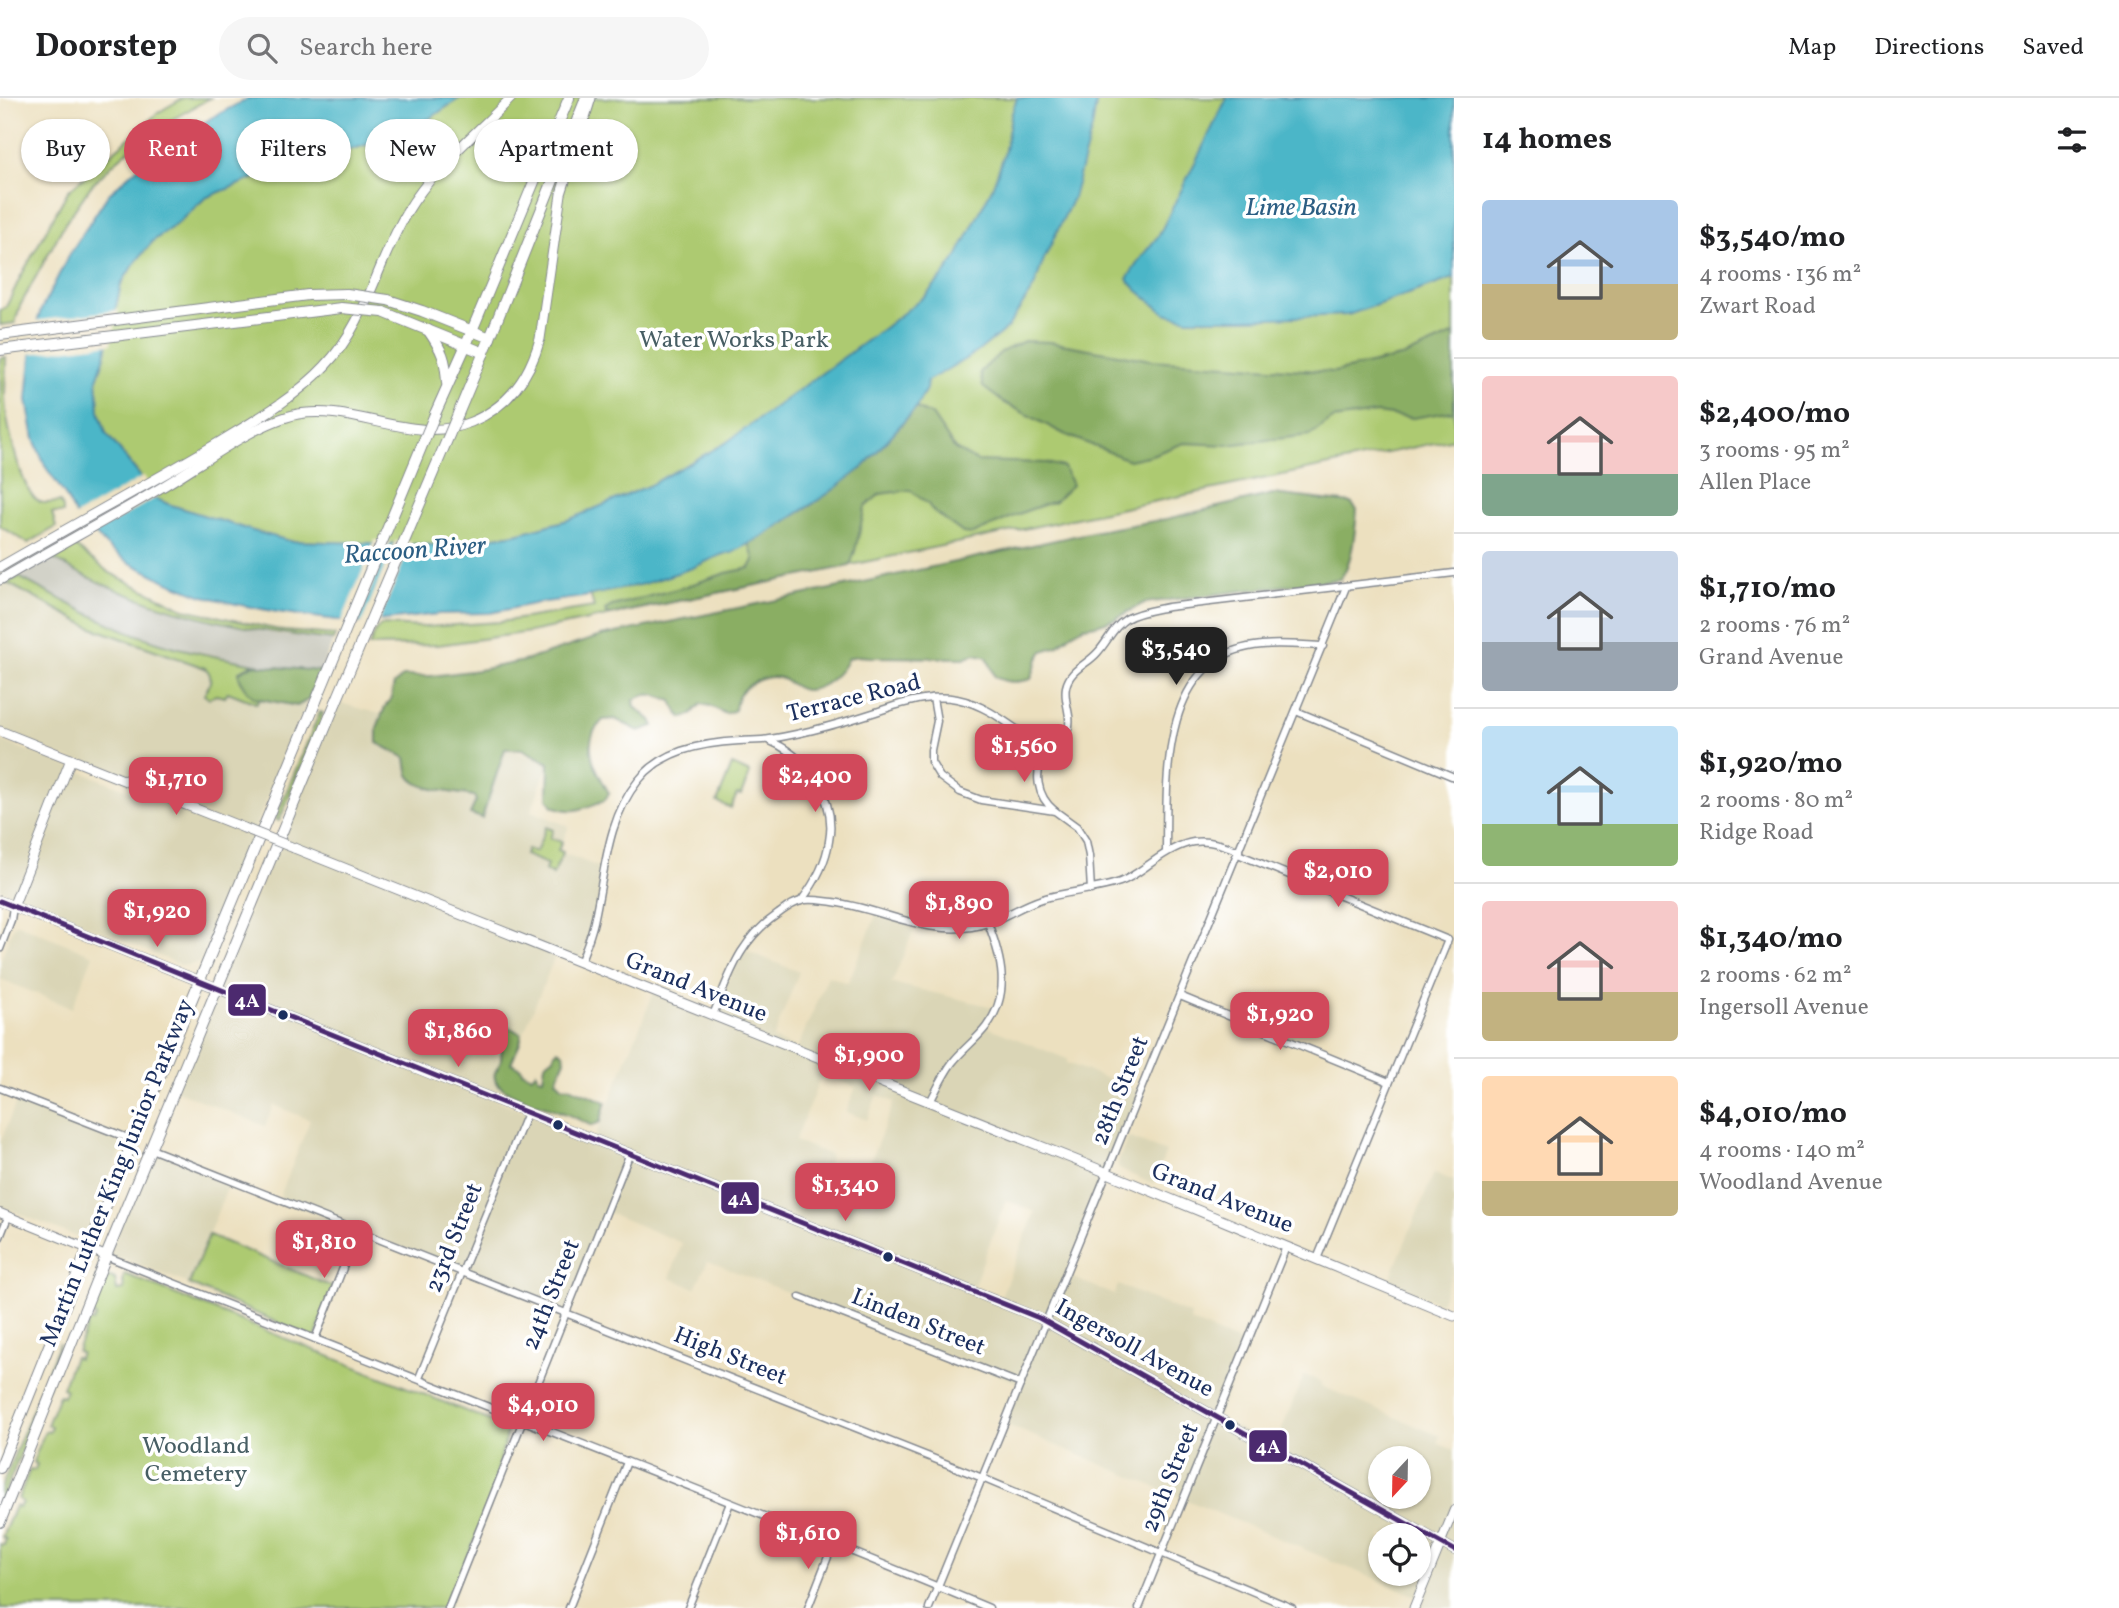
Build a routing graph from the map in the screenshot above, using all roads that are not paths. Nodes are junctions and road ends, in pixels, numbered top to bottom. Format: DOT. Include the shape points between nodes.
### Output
graph roads {
  1 [pos="511,98"];
  2 [pos="569,98"];
  3 [pos="588,98"];
  4 [pos="428,329"];
  5 [pos="472,331"];
  6 [pos="0,335"];
  7 [pos="490,338"];
  8 [pos="466,345"];
  9 [pos="0,350"];
  10 [pos="484,353"];
  11 [pos="447,387"];
  12 [pos="244,432"];
  13 [pos="0,567"];
  14 [pos="1454,573"];
  15 [pos="0,580"];
  16 [pos="1346,587"];
  17 [pos="1322,646"];
  18 [pos="933,698"];
  19 [pos="1296,711"];
  20 [pos="0,731"];
  21 [pos="766,740"];
  22 [pos="1048,751"];
  23 [pos="71,759"];
  24 [pos="1453,775"];
  25 [pos="1055,811"];
  26 [pos="1166,852"];
  27 [pos="1239,853"];
  28 [pos="1091,890"];
  29 [pos="0,901"];
  30 [pos="801,901"];
  31 [pos="13,907"];
  32 [pos="988,923"];
  33 [pos="0,949"];
  34 [pos="580,962"];
  35 [pos="199,982"];
  36 [pos="216,989"];
  37 [pos="1180,996"];
  38 [pos="713,1015"];
  39 [pos="1390,1082"];
  40 [pos="0,1088"];
  41 [pos="930,1102"];
  42 [pos="527,1112"];
  43 [pos="133,1140"];
  44 [pos="151,1149"];
  45 [pos="630,1153"];
  46 [pos="1108,1173"];
  47 [pos="4,1215"];
  48 [pos="358,1230"];
  49 [pos="0,1237"];
  50 [pos="1286,1247"];
  51 [pos="88,1248"];
  52 [pos="106,1256"];
  53 [pos="1317,1259"];
  54 [pos="462,1271"];
  55 [pos="800,1297"];
  56 [pos="566,1313"];
  57 [pos="1454,1316"];
  58 [pos="1047,1322"];
  59 [pos="315,1339"];
  60 [pos="419,1378"];
  61 [pos="1021,1384"];
  62 [pos="1216,1417"];
  63 [pos="523,1420"];
  64 [pos="626,1462"];
  65 [pos="0,1468"];
  66 [pos="983,1478"];
  67 [pos="730,1503"];
  68 [pos="1454,1510"];
  69 [pos="0,1522"];
  70 [pos="1441,1542"];
  71 [pos="833,1544"];
  72 [pos="1454,1550"];
  73 [pos="1161,1553"];
  74 [pos="938,1587"];
  75 [pos="447,1608"];
  76 [pos="569,1608"];
  77 [pos="688,1608"];
  78 [pos="808,1608"];
  79 [pos="929,1608"];
  80 [pos="989,1608"];
  81 [pos="1139,1608"];
  82 [pos="1292,1608"];
  83 [pos="1414,1608"];
  1 -- 12 [label="main road" via="408,209 355,326 335,355 304,386"];
  2 -- 5 [label="main road, Martin Luther King Junior Parkway"];
  3 -- 7 [label="main road, Martin Luther King Junior Parkway"];
  3 -- 12 [label="main road" via="561,194 540,339 527,373 506,399 493,411 457,427 417,430 325,412"];
  4 -- 8 [label="main road"];
  4 -- 9 [label="main road, bridge" via="383,312 341,307"];
  4 -- 11 [label="main road" via="445,359"];
  5 -- 6 [label="main road, bridge" via="388,300 348,294 308,295"];
  5 -- 7 [label="main road"];
  5 -- 8 [label="main road, Martin Luther King Junior Parkway"];
  7 -- 10 [label="main road, Martin Luther King Junior Parkway"];
  8 -- 10 [label="main road"];
  8 -- 11 [label="main road, Martin Luther King Junior Parkway"];
  10 -- 36 [label="main road, Martin Luther King Junior Parkway, bridge"];
  11 -- 35 [label="main road, Martin Luther King Junior Parkway, bridge"];
  12 -- 13 [label="main road"];
  12 -- 15 [label="main road" via="162,488"];
  14 -- 16 [label="street"];
  16 -- 17 [label="street, 28th Street"];
  16 -- 22 [label="street" via="1168,607 1128,618 1070,677 1065,696 1068,730"];
  17 -- 19 [label="street, 28th Street"];
  17 -- 26 [label="street" via="1266,645 1238,650 1221,658 1193,684 1179,711 1170,745"];
  18 -- 21 [label="street, Terrace Road"];
  18 -- 22 [label="street, Terrace Road" via="979,706"];
  18 -- 25 [label="street" via="937,721 931,762 940,777 981,800"];
  19 -- 24 [label="street"];
  19 -- 27 [label="street, 28th Street"];
  20 -- 23 [label="main road, Grand Avenue"];
  21 -- 30 [label="street" via="786,749 808,769 829,811 827,850"];
  21 -- 34 [label="street, Terrace Road" via="689,748 661,761 639,780 615,827 596,915"];
  22 -- 25 [label="street" via="1039,767 1038,782 1045,802"];
  23 -- 31 [label="main road"];
  23 -- 34 [label="main road, Grand Avenue, bridge"];
  25 -- 28 [label="street" via="1077,827 1086,841"];
  26 -- 27 [label="street" via="1202,841 1218,842"];
  26 -- 28 [label="street" via="1124,881"];
  27 -- 37 [label="street, 28th Street"];
  27 -- 39 [label="street" via="1448,940"];
  28 -- 32 [label="street" via="1043,899"];
  29 -- 31 [label="main road, Ingersoll Avenue"];
  30 -- 32 [label="street" via="844,904 948,929"];
  30 -- 38 [label="street" via="751,937 735,961"];
  31 -- 33 [label="street"];
  31 -- 35 [label="main road, Ingersoll Avenue"];
  32 -- 41 [label="street" via="1002,969 1000,998 986,1026 952,1063"];
  34 -- 38 [label="main road, Grand Avenue"];
  35 -- 36 [label="main road, Ingersoll Avenue"];
  35 -- 43 [label="main road, Martin Luther King Junior Parkway"];
  36 -- 42 [label="main road, Ingersoll Avenue"];
  36 -- 44 [label="main road, Martin Luther King Junior Parkway"];
  37 -- 39 [label="street"];
  37 -- 46 [label="street, 28th Street"];
  38 -- 41 [label="main road, Grand Avenue"];
  39 -- 53 [label="street"];
  40 -- 43 [label="street"];
  41 -- 46 [label="main road, Grand Avenue"];
  42 -- 45 [label="main road, Ingersoll Avenue"];
  42 -- 54 [label="street, 23rd Street"];
  43 -- 51 [label="main road, Martin Luther King Junior Parkway"];
  44 -- 48 [label="street, High Street"];
  44 -- 52 [label="main road, Martin Luther King Junior Parkway"];
  45 -- 56 [label="street, 24th Street"];
  45 -- 58 [label="main road, Ingersoll Avenue"];
  46 -- 50 [label="main road, Grand Avenue"];
  46 -- 58 [label="street, 28th Street"];
  47 -- 49 [label="street"];
  47 -- 51 [label="street"];
  48 -- 54 [label="street, High Street"];
  48 -- 59 [label="street"];
  50 -- 53 [label="main road, Grand Avenue"];
  50 -- 62 [label="street, 29th Street"];
  51 -- 52 [label="street"];
  51 -- 65 [label="main road, Martin Luther King Junior Parkway"];
  52 -- 59 [label="street"];
  52 -- 69 [label="main road, Martin Luther King Junior Parkway"];
  53 -- 57 [label="main road, Grand Avenue"];
  54 -- 56 [label="street, High Street"];
  54 -- 60 [label="street, 23rd Street"];
  55 -- 61 [label="street, Linden Street"];
  56 -- 63 [label="street, 24th Street"];
  56 -- 66 [label="street, High Street"];
  58 -- 61 [label="street, 28th Street"];
  58 -- 62 [label="main road, Ingersoll Avenue"];
  59 -- 60 [label="street"];
  60 -- 63 [label="street"];
  61 -- 66 [label="street, 28th Street"];
  62 -- 70 [label="main road, Ingersoll Avenue"];
  62 -- 73 [label="street, 29th Street"];
  63 -- 64 [label="street"];
  63 -- 75 [label="street, 24th Street"];
  64 -- 67 [label="street"];
  64 -- 76 [label="street"];
  66 -- 73 [label="street, High Street"];
  66 -- 74 [label="street, 28th Street"];
  67 -- 71 [label="street"];
  67 -- 77 [label="street"];
  68 -- 70 [label="street"];
  70 -- 72 [label="main road, Ingersoll Avenue"];
  70 -- 83 [label="main road"];
  71 -- 74 [label="street"];
  71 -- 78 [label="street"];
  73 -- 81 [label="street, 29th Street"];
  73 -- 82 [label="street, High Street"];
  74 -- 79 [label="street, 28th Street"];
  74 -- 80 [label="street"];
}
